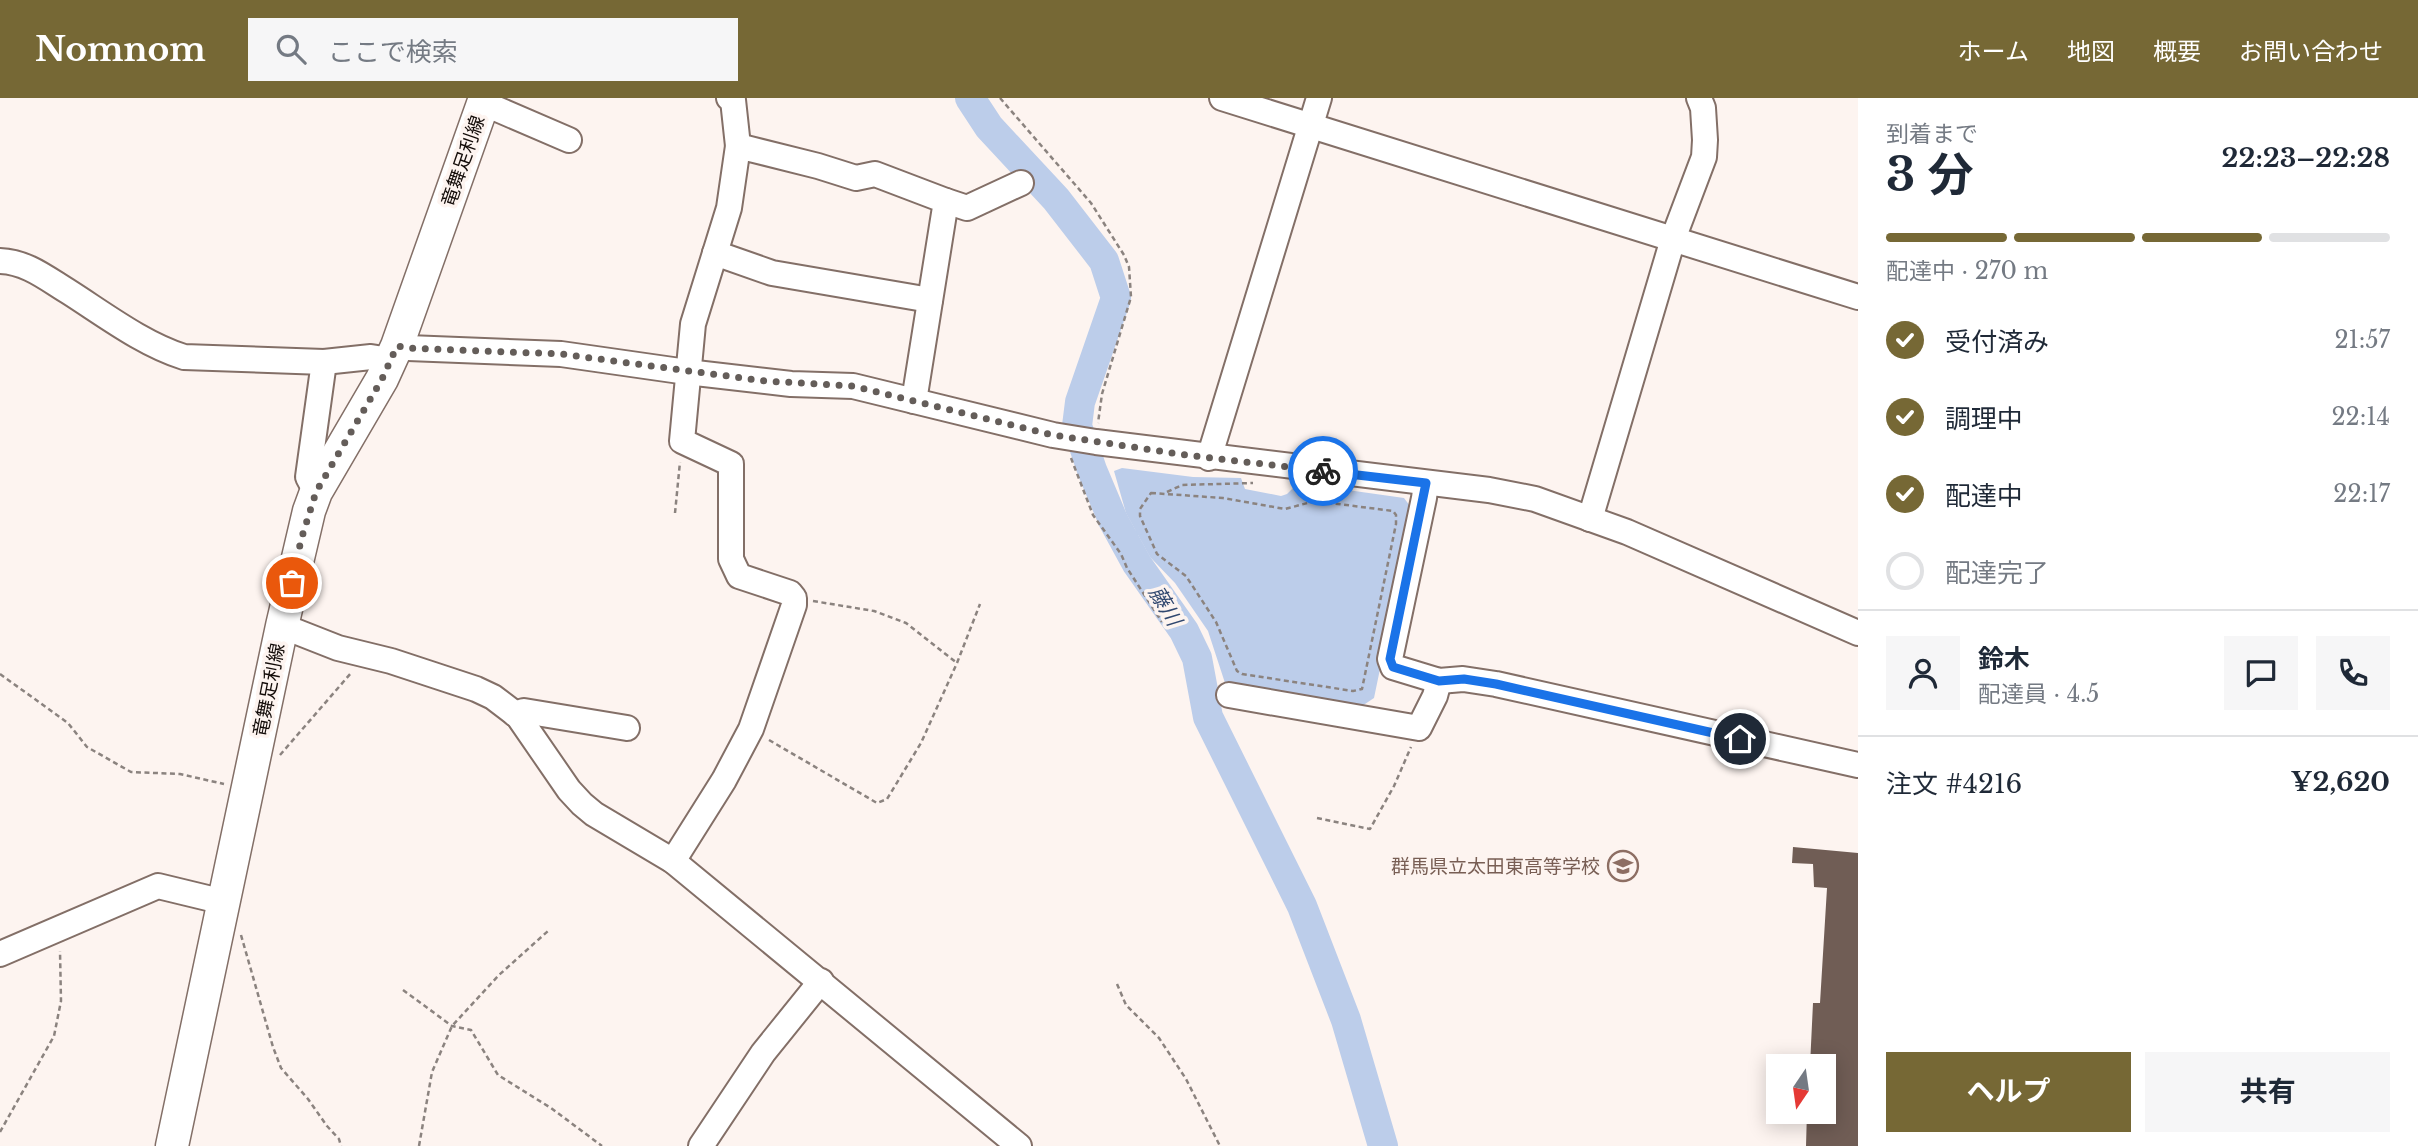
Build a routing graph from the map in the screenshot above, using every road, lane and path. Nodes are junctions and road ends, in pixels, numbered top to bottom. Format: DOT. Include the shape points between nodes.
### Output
graph roads {
  1 [pos="729,98"];
  2 [pos="1000,98"];
  3 [pos="1222,98"];
  4 [pos="1319,98"];
  5 [pos="1699,98"];
  6 [pos="484,100"];
  7 [pos="1310,126"];
  8 [pos="569,140"];
  9 [pos="738,146"];
  10 [pos="1021,183"];
  11 [pos="946,201"];
  12 [pos="1673,239"];
  13 [pos="715,253"];
  14 [pos="0,258"];
  15 [pos="1858,297"];
  16 [pos="930,300"];
  17 [pos="394,353"];
  18 [pos="324,362"];
  19 [pos="687,372"];
  20 [pos="914,401"];
  21 [pos="1064,437"];
  22 [pos="682,441"];
  23 [pos="1093,442"];
  24 [pos="1209,458"];
  25 [pos="1260,483"];
  26 [pos="1426,483"];
  27 [pos="316,492"];
  28 [pos="1164,494"];
  29 [pos="675,513"];
  30 [pos="1590,519"];
  31 [pos="794,598"];
  32 [pos="980,604"];
  33 [pos="1162,622"];
  34 [pos="282,626"];
  35 [pos="1858,634"];
  36 [pos="359,654"];
  37 [pos="957,663"];
  38 [pos="0,674"];
  39 [pos="1439,681"];
  40 [pos="1229,695"];
  41 [pos="515,714"];
  42 [pos="627,728"];
  43 [pos="1419,728"];
  44 [pos="751,729"];
  45 [pos="1858,765"];
  46 [pos="251,780"];
  47 [pos="1317,818"];
  48 [pos="673,861"];
  49 [pos="224,902"];
  50 [pos="59,928"];
  51 [pos="548,931"];
  52 [pos="0,954"];
  53 [pos="821,981"];
  54 [pos="1117,984"];
  55 [pos="403,990"];
  56 [pos="452,1026"];
  57 [pos="0,1132"];
  58 [pos="172,1146"];
  59 [pos="341,1146"];
  60 [pos="419,1146"];
  61 [pos="602,1146"];
  62 [pos="701,1146"];
  63 [pos="1019,1146"];
  64 [pos="1220,1146"];
  1 -- 9 [label="street" via="733,100"];
  2 -- 23 [label="path" via="1091,203 1129,267 1131,297"];
  3 -- 7 [label="street"];
  4 -- 7 [label="street"];
  5 -- 12 [label="street" via="1704,157"];
  6 -- 8 [label="street"];
  6 -- 17 [label="main road, 竜舞足利線"];
  7 -- 12 [label="street"];
  7 -- 24 [label="street"];
  9 -- 11 [label="street" via="856,178 875,174"];
  9 -- 13 [label="street" via="729,208"];
  10 -- 11 [label="street" via="967,208"];
  11 -- 16 [label="street"];
  12 -- 15 [label="street"];
  12 -- 30 [label="street"];
  13 -- 16 [label="street" via="772,273"];
  13 -- 19 [label="street" via="692,324"];
  14 -- 18 [label="street" via="28,266 171,353"];
  16 -- 20 [label="street"];
  17 -- 18 [label="street"];
  17 -- 19 [label="street" via="408,348 561,354"];
  17 -- 27 [label="main road, 竜舞足利線"];
  18 -- 27 [label="street" via="308,477"];
  19 -- 20 [label="street" via="853,386"];
  19 -- 22 [label="street"];
  20 -- 21 [label="street"];
  21 -- 23 [label="street"];
  21 -- 33 [label="path" via="1093,515"];
  22 -- 29 [label="path"];
  22 -- 31 [label="street" via="731,464 731,559 739,576"];
  23 -- 24 [label="street"];
  24 -- 26 [label="street"];
  25 -- 28 [label="path" via="1182,485"];
  26 -- 30 [label="street" via="1535,499"];
  26 -- 39 [label="street" via="1390,659 1393,667"];
  27 -- 34 [label="main road, 竜舞足利線"];
  28 -- 28 [label="path" via="1285,509 1315,501 1393,511 1396,524 1362,689 1237,671 1216,622 1186,576 1157,554 1140,516 1151,493"];
  30 -- 35 [label="street"];
  31 -- 37 [label="path" via="874,611 905,623"];
  31 -- 44 [label="street"];
  32 -- 37 [label="path"];
  34 -- 36 [label="street"];
  34 -- 46 [label="main road, 竜舞足利線"];
  36 -- 41 [label="street" via="476,689"];
  36 -- 46 [label="path" via="353,670 274,762"];
  37 -- 44 [label="path" via="921,743 887,799 877,803"];
  38 -- 46 [label="path" via="68,723 86,747 131,772"];
  39 -- 43 [label="street"];
  39 -- 45 [label="street" via="1496,684"];
  40 -- 43 [label="street"];
  41 -- 42 [label="street" via="524,711"];
  41 -- 48 [label="street" via="582,804"];
  43 -- 47 [label="path" via="1370,829"];
  44 -- 48 [label="street"];
  46 -- 49 [label="main road, 竜舞足利線"];
  48 -- 53 [label="street"];
  49 -- 50 [label="street" via="158,886"];
  49 -- 58 [label="main road, 竜舞足利線"];
  49 -- 59 [label="path" via="249,958 281,1068"];
  50 -- 52 [label="street"];
  50 -- 57 [label="path" via="61,1001 54,1036"];
  51 -- 56 [label="path"];
  53 -- 62 [label="street" via="762,1053"];
  53 -- 63 [label="street"];
  54 -- 64 [label="path" via="1126,1005 1159,1038 1186,1079"];
  55 -- 56 [label="path"];
  56 -- 60 [label="path" via="432,1072"];
  56 -- 61 [label="path" via="471,1030 498,1075"];
}
